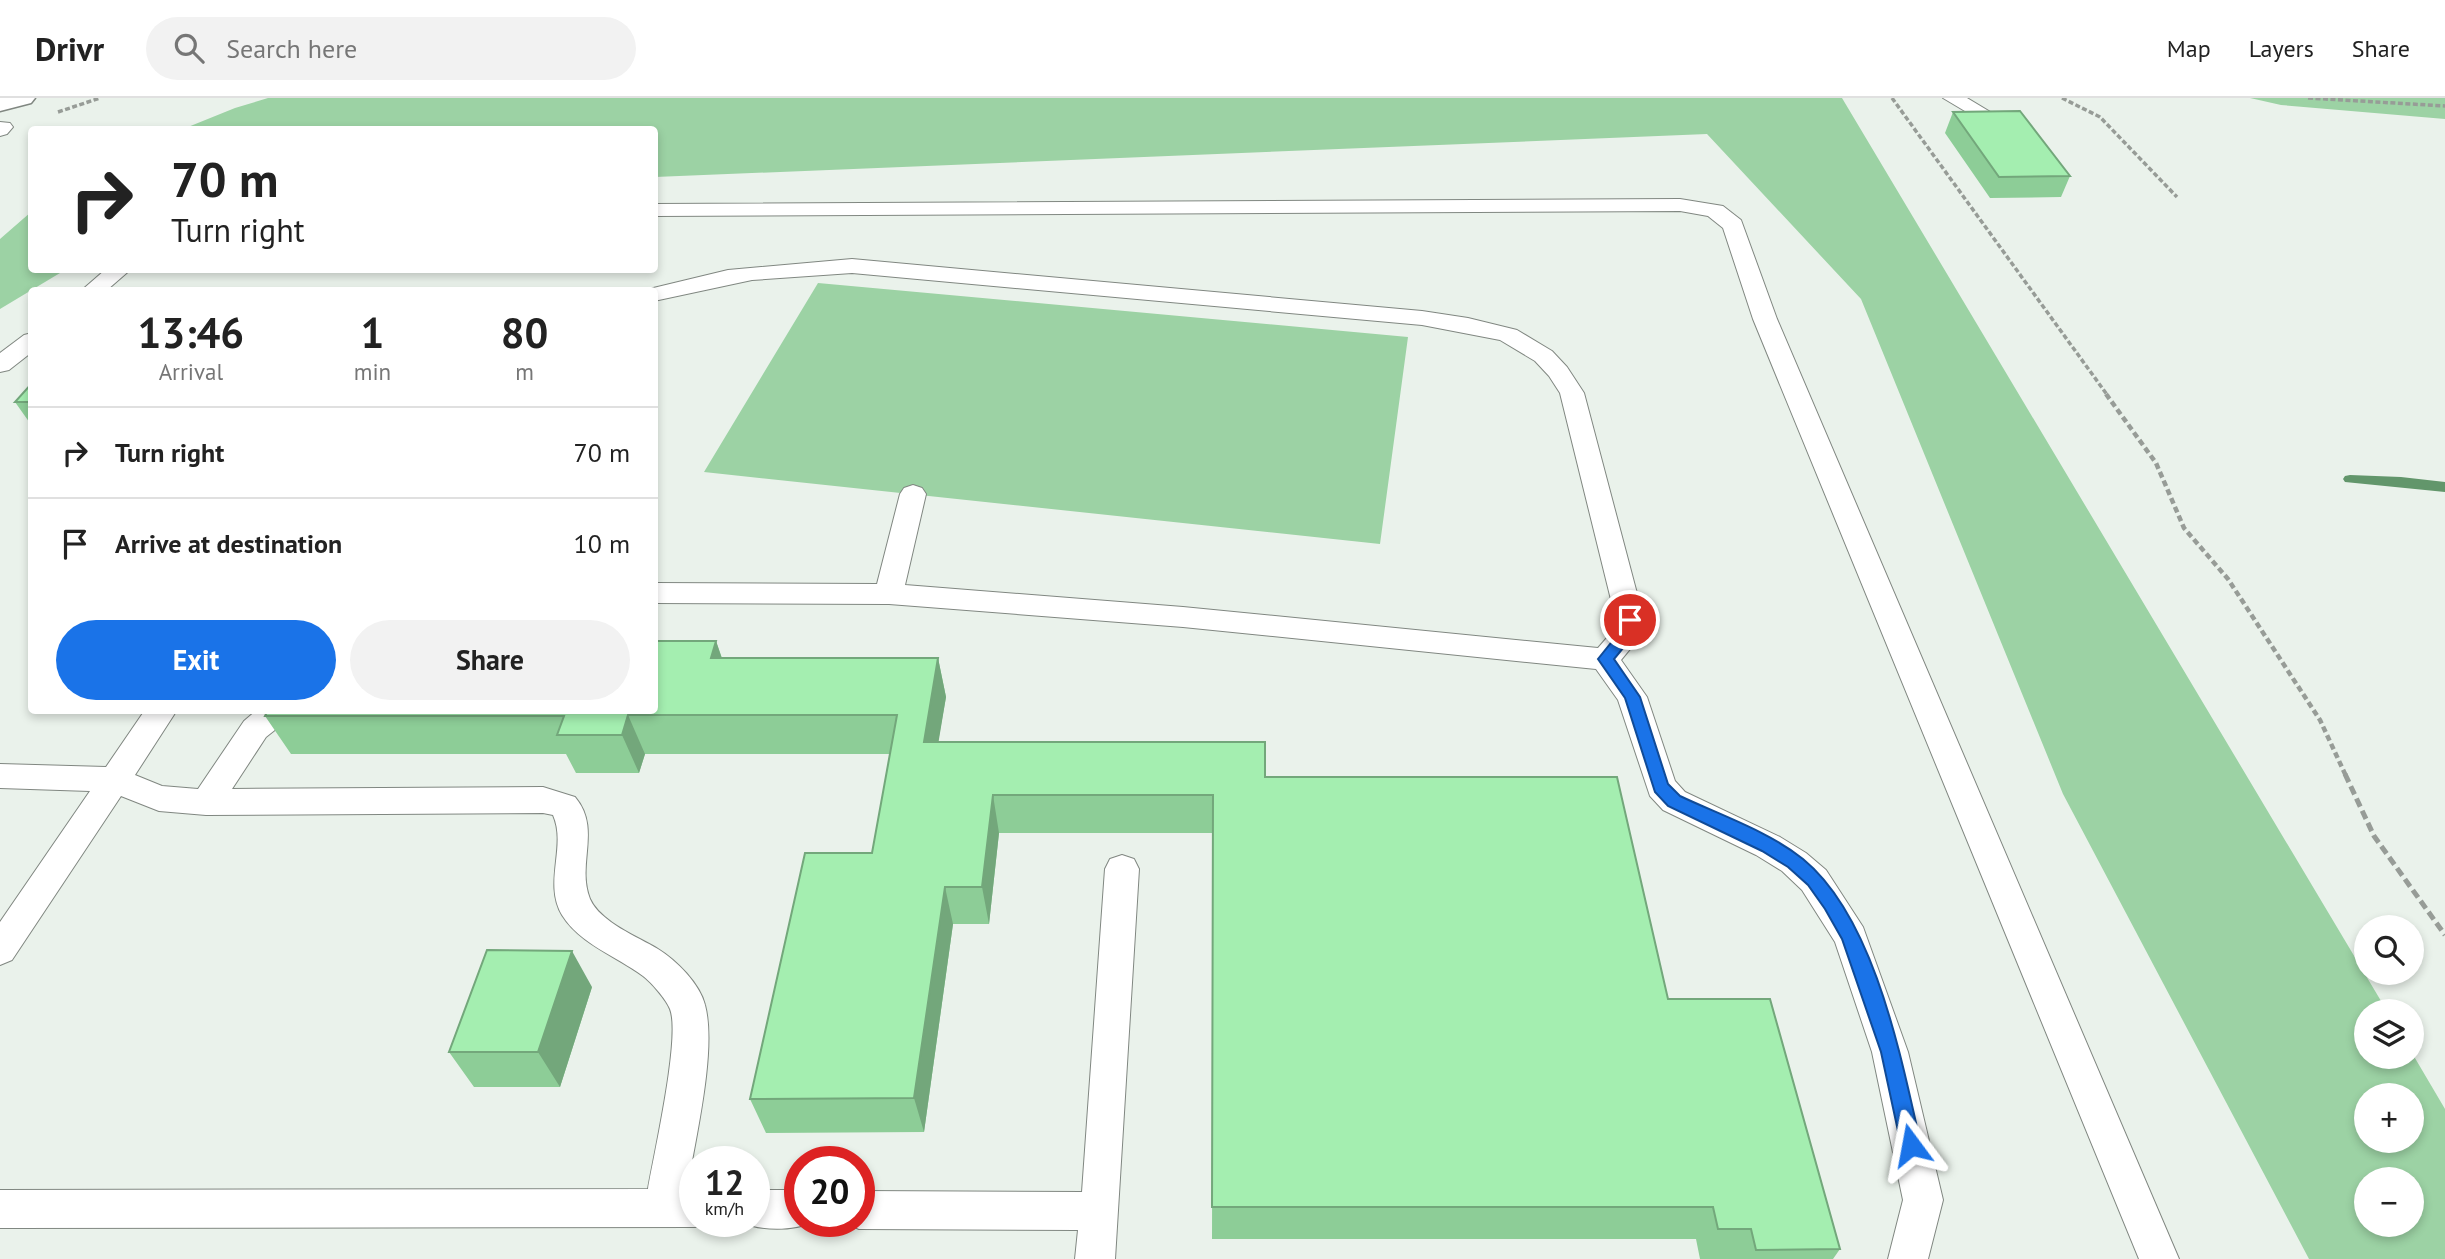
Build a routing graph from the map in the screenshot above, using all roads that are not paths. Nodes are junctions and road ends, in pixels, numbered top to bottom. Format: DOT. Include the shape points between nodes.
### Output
graph roads {
  1 [pos="22,98"];
  2 [pos="1953,98"];
  3 [pos="1,120"];
  4 [pos="1997,122"];
  5 [pos="658,210"];
  6 [pos="115,273"];
  7 [pos="97,287"];
  8 [pos="658,293"];
  9 [pos="28,343"];
  10 [pos="0,365"];
  11 [pos="913,494"];
  12 [pos="658,593"];
  13 [pos="889,594"];
  14 [pos="1605,659"];
  15 [pos="159,714"];
  16 [pos="274,714"];
  17 [pos="0,776"];
  18 [pos="114,780"];
  19 [pos="206,802"];
  20 [pos="1122,869"];
  21 [pos="0,950"];
  22 [pos="684,1146"];
  23 [pos="679,1208"];
  24 [pos="0,1209"];
  25 [pos="875,1210"];
  26 [pos="1100,1211"];
  27 [pos="1096,1259"];
  28 [pos="1908,1259"];
  29 [pos="2159,1259"];
  1 -- 3 [label="street"];
  2 -- 4 [label="lane"];
  5 -- 29 [label="lane" via="1680,205 1725,217 1740,238 1741,256 1770,332"];
  6 -- 7 [label="lane"];
  8 -- 14 [label="lane" via="769,270 852,266 1422,318 1471,325 1521,340 1552,361 1572,393 1630,620 1625,636"];
  9 -- 10 [label="lane"];
  11 -- 13 [label="lane"];
  12 -- 13 [label="lane"];
  13 -- 14 [label="lane"];
  14 -- 28 [label="lane" via="1632,697 1661,787 1674,801 1794,862 1814,880 1851,937 1890,1052 1923,1200"];
  15 -- 18 [label="lane"];
  16 -- 19 [label="lane" via="255,729"];
  17 -- 18 [label="lane"];
  18 -- 19 [label="lane" via="159,798"];
  18 -- 21 [label="lane"];
  19 -- 22 [label="lane" via="543,800 564,806 574,830 569,877 575,906 591,925 658,967 687,1003 692,1035"];
  20 -- 26 [label="lane"];
  23 -- 24 [label="lane"];
  25 -- 26 [label="lane"];
  26 -- 27 [label="lane"];
}
